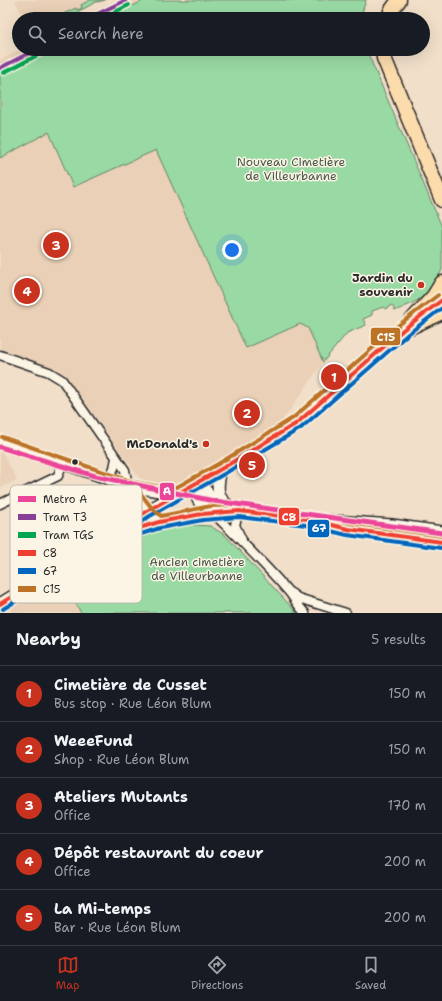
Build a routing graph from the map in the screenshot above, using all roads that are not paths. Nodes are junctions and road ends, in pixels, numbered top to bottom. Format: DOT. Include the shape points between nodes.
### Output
graph roads {
  1 [pos="387,0"];
  2 [pos="399,0"];
  3 [pos="383,12"];
  4 [pos="391,12"];
  5 [pos="384,56"];
  6 [pos="391,56"];
  7 [pos="442,180"];
  8 [pos="442,200"];
  9 [pos="442,283"];
  10 [pos="442,300"];
  11 [pos="442,312"];
  12 [pos="404,329"];
  13 [pos="0,355"];
  14 [pos="0,443"];
  15 [pos="116,458"];
  16 [pos="62,464"];
  17 [pos="221,469"];
  18 [pos="108,480"];
  19 [pos="196,483"];
  20 [pos="40,485"];
  21 [pos="122,485"];
  22 [pos="128,485"];
  23 [pos="142,490"];
  24 [pos="178,493"];
  25 [pos="10,499"];
  26 [pos="0,504"];
  27 [pos="142,504"];
  28 [pos="148,511"];
  29 [pos="239,511"];
  30 [pos="212,512"];
  31 [pos="142,515"];
  32 [pos="307,519"];
  33 [pos="159,522"];
  34 [pos="142,526"];
  35 [pos="442,532"];
  36 [pos="243,542"];
  37 [pos="442,542"];
  38 [pos="289,592"];
  39 [pos="10,598"];
  40 [pos="0,604"];
  41 [pos="305,613"];
  42 [pos="346,613"];
  1 -- 3 [label="highway"];
  2 -- 4 [label="highway"];
  5 -- 8 [label="highway"];
  6 -- 7 [label="highway"];
  9 -- 12 [label="highway" via="434,296"];
  10 -- 12 [label="main road"];
  11 -- 12 [label="highway"];
  12 -- 17 [label="main road" via="297,423"];
  13 -- 15 [label="street" via="49,372 62,380"];
  14 -- 16 [label="street"];
  15 -- 18 [label="street"];
  15 -- 22 [label="street" via="125,470"];
  16 -- 18 [label="street"];
  16 -- 20 [label="street" via="58,476"];
  17 -- 19 [label="main road"];
  17 -- 29 [label="main road" via="218,482 222,501"];
  18 -- 21 [label="street"];
  19 -- 24 [label="main road"];
  19 -- 30 [label="main road" via="195,493 199,502"];
  23 -- 24 [label="street"];
  24 -- 28 [label="main road"];
  25 -- 26 [label="street"];
  27 -- 28 [label="street"];
  28 -- 31 [label="main road"];
  28 -- 33 [label="street"];
  29 -- 30 [label="main road"];
  29 -- 32 [label="main road"];
  29 -- 36 [label="street" via="235,525"];
  30 -- 33 [label="main road"];
  30 -- 36 [label="street"];
  32 -- 35 [label="main road" via="373,523"];
  32 -- 37 [label="main road" via="348,529"];
  33 -- 34 [label="main road"];
  36 -- 38 [label="street"];
  38 -- 41 [label="street"];
  38 -- 42 [label="street" via="298,598"];
  39 -- 40 [label="main road"];
}
